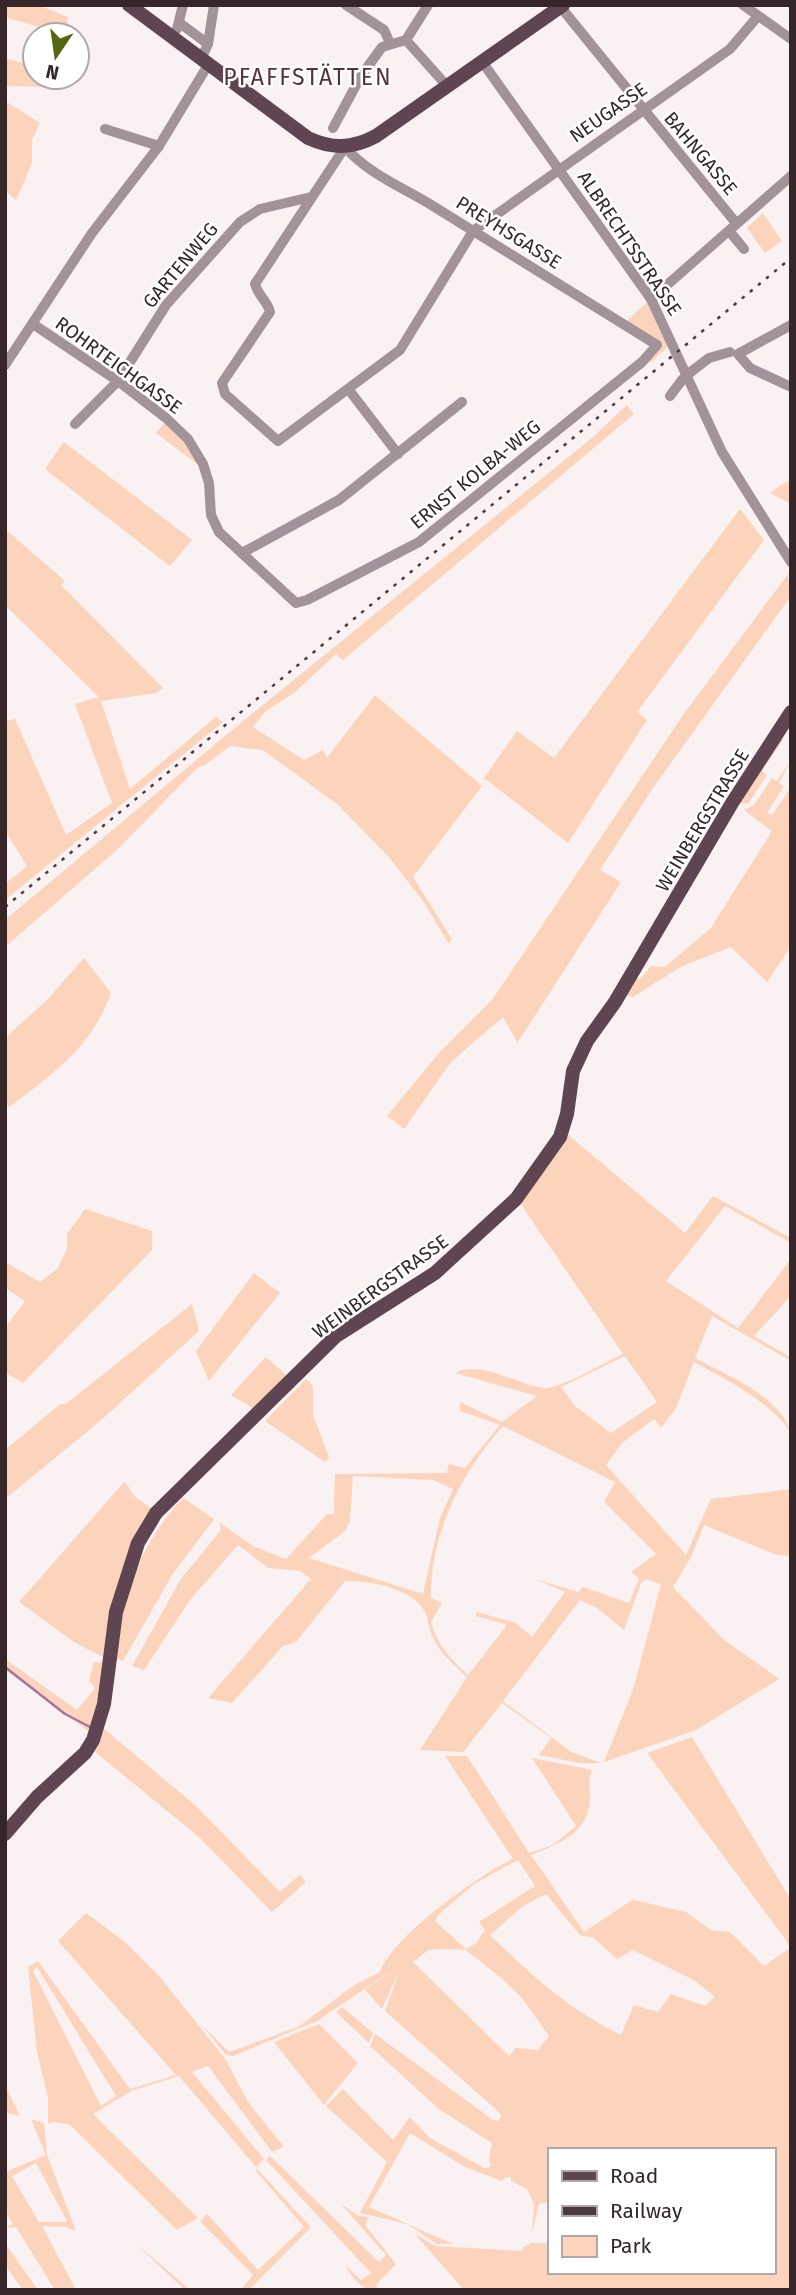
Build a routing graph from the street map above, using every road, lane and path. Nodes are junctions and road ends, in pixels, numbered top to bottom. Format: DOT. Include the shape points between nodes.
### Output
graph roads {
  1 [pos="130,5"];
  2 [pos="183,5"];
  3 [pos="214,5"];
  4 [pos="346,5"];
  5 [pos="428,5"];
  6 [pos="743,5"];
  7 [pos="561,6"];
  8 [pos="758,16"];
  9 [pos="177,30"];
  10 [pos="791,39"];
  11 [pos="406,40"];
  12 [pos="390,43"];
  13 [pos="208,44"];
  14 [pos="204,62"];
  15 [pos="483,63"];
  16 [pos="447,86"];
  17 [pos="642,109"];
  18 [pos="333,128"];
  19 [pos="105,129"];
  20 [pos="159,146"];
  21 [pos="345,147"];
  22 [pos="559,169"];
  23 [pos="791,176"];
  24 [pos="312,197"];
  25 [pos="290,203"];
  26 [pos="302,212"];
  27 [pos="733,227"];
  28 [pos="473,231"];
  29 [pos="744,249"];
  30 [pos="652,299"];
  31 [pos="33,324"];
  32 [pos="791,325"];
  33 [pos="657,345"];
  34 [pos="730,352"];
  35 [pos="5,365"];
  36 [pos="118,381"];
  37 [pos="791,387"];
  38 [pos="349,390"];
  39 [pos="670,396"];
  40 [pos="462,402"];
  41 [pos="75,424"];
  42 [pos="398,454"];
  43 [pos="242,553"];
  44 [pos="791,562"];
  45 [pos="296,603"];
  46 [pos="791,712"];
  47 [pos="5,1834"];
  1 -- 9 [label="main road"];
  2 -- 9 [label="street"];
  3 -- 13 [label="street"];
  4 -- 12 [label="street" via="384,30"];
  5 -- 11 [label="street"];
  6 -- 8 [label="street"];
  7 -- 15 [label="main road"];
  7 -- 17 [label="street, BAHNGASSE"];
  8 -- 10 [label="street"];
  8 -- 17 [label="street, NEUGASSE" via="730,49"];
  9 -- 13 [label="street"];
  9 -- 14 [label="main road"];
  11 -- 12 [label="street"];
  11 -- 16 [label="street"];
  12 -- 18 [label="street" via="361,76"];
  13 -- 14 [label="street"];
  14 -- 20 [label="street"];
  14 -- 21 [label="main road" via="308,138"];
  15 -- 16 [label="main road"];
  15 -- 22 [label="street, ALBRECHTSSTRASSE"];
  16 -- 21 [label="main road" via="376,136"];
  17 -- 22 [label="street, NEUGASSE"];
  17 -- 27 [label="street, BAHNGASSE"];
  19 -- 20 [label="street"];
  20 -- 31 [label="street" via="92,233"];
  21 -- 24 [label="street"];
  21 -- 28 [label="street, PREYHSGASSE" via="382,177"];
  22 -- 28 [label="street, NEUGASSE"];
  22 -- 30 [label="street, ALBRECHTSSTRASSE"];
  23 -- 27 [label="street"];
  24 -- 25 [label="street, GARTENWEG"];
  24 -- 26 [label="street"];
  25 -- 26 [label="street"];
  25 -- 36 [label="street, GARTENWEG" via="260,209 240,222 166,305"];
  26 -- 38 [label="street" via="255,284 270,312 222,383 225,394 278,441"];
  27 -- 29 [label="street, BAHNGASSE"];
  27 -- 30 [label="street"];
  28 -- 33 [label="street, PREYHSGASSE"];
  28 -- 38 [label="street" via="400,350"];
  30 -- 44 [label="street, ALBRECHTSSTRASSE" via="722,452"];
  31 -- 35 [label="street"];
  31 -- 36 [label="street, ROHRTEICHGASSE"];
  32 -- 37 [label="street" via="738,354 750,368"];
  33 -- 45 [label="street, ERNST KOLBA-WEG" via="642,362 419,541"];
  34 -- 39 [label="street, bridge" via="709,358"];
  36 -- 41 [label="street, GARTENWEG"];
  36 -- 43 [label="street, ROHRTEICHGASSE" via="188,439 206,474 211,515 219,532"];
  38 -- 42 [label="street"];
  40 -- 42 [label="street"];
  42 -- 43 [label="street" via="339,500"];
  43 -- 45 [label="street, ROHRTEICHGASSE"];
  46 -- 47 [label="main road, WEINBERGSTRASSE" via="587,1041 573,1072 560,1137 516,1199 435,1273 336,1336 156,1513 138,1543 116,1612 104,1704 93,1740"];
}
